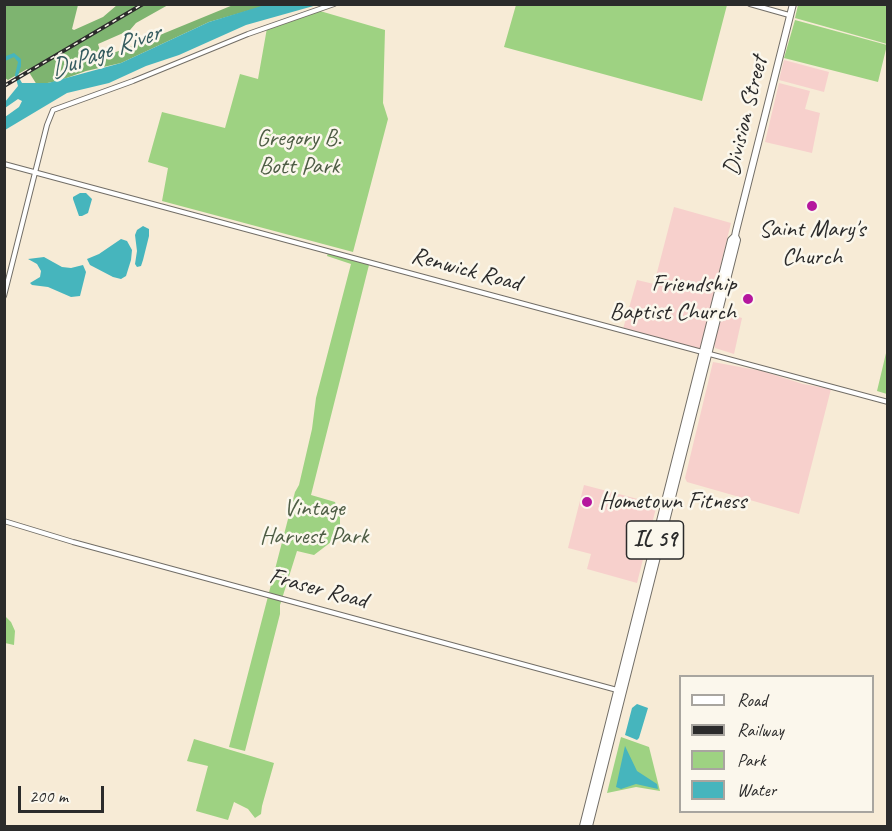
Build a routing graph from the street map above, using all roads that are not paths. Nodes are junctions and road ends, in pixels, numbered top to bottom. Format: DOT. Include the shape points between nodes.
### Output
graph roads {
  1 [pos="334,4"];
  2 [pos="750,4"];
  3 [pos="793,4"];
  4 [pos="790,15"];
  5 [pos="7,165"];
  6 [pos="35,172"];
  7 [pos="4,296"];
  8 [pos="705,353"];
  9 [pos="888,402"];
  10 [pos="4,521"];
  11 [pos="620,691"];
  12 [pos="583,826"];
  13 [pos="589,826"];
  1 -- 6 [label="street" via="58,107 48,119"];
  2 -- 4 [label="street"];
  3 -- 4 [label="main road, Division Street / IL 59"];
  4 -- 8 [label="main road, Division Street / IL 59" via="737,240"];
  5 -- 6 [label="street, Renwick Road"];
  6 -- 7 [label="street"];
  6 -- 8 [label="street, Renwick Road"];
  8 -- 9 [label="street, Renwick Road"];
  8 -- 11 [label="main road, IL 59"];
  10 -- 11 [label="street, Fraser Road"];
  11 -- 12 [label="main road, IL 59"];
  11 -- 13 [label="main road, IL 59"];
}
